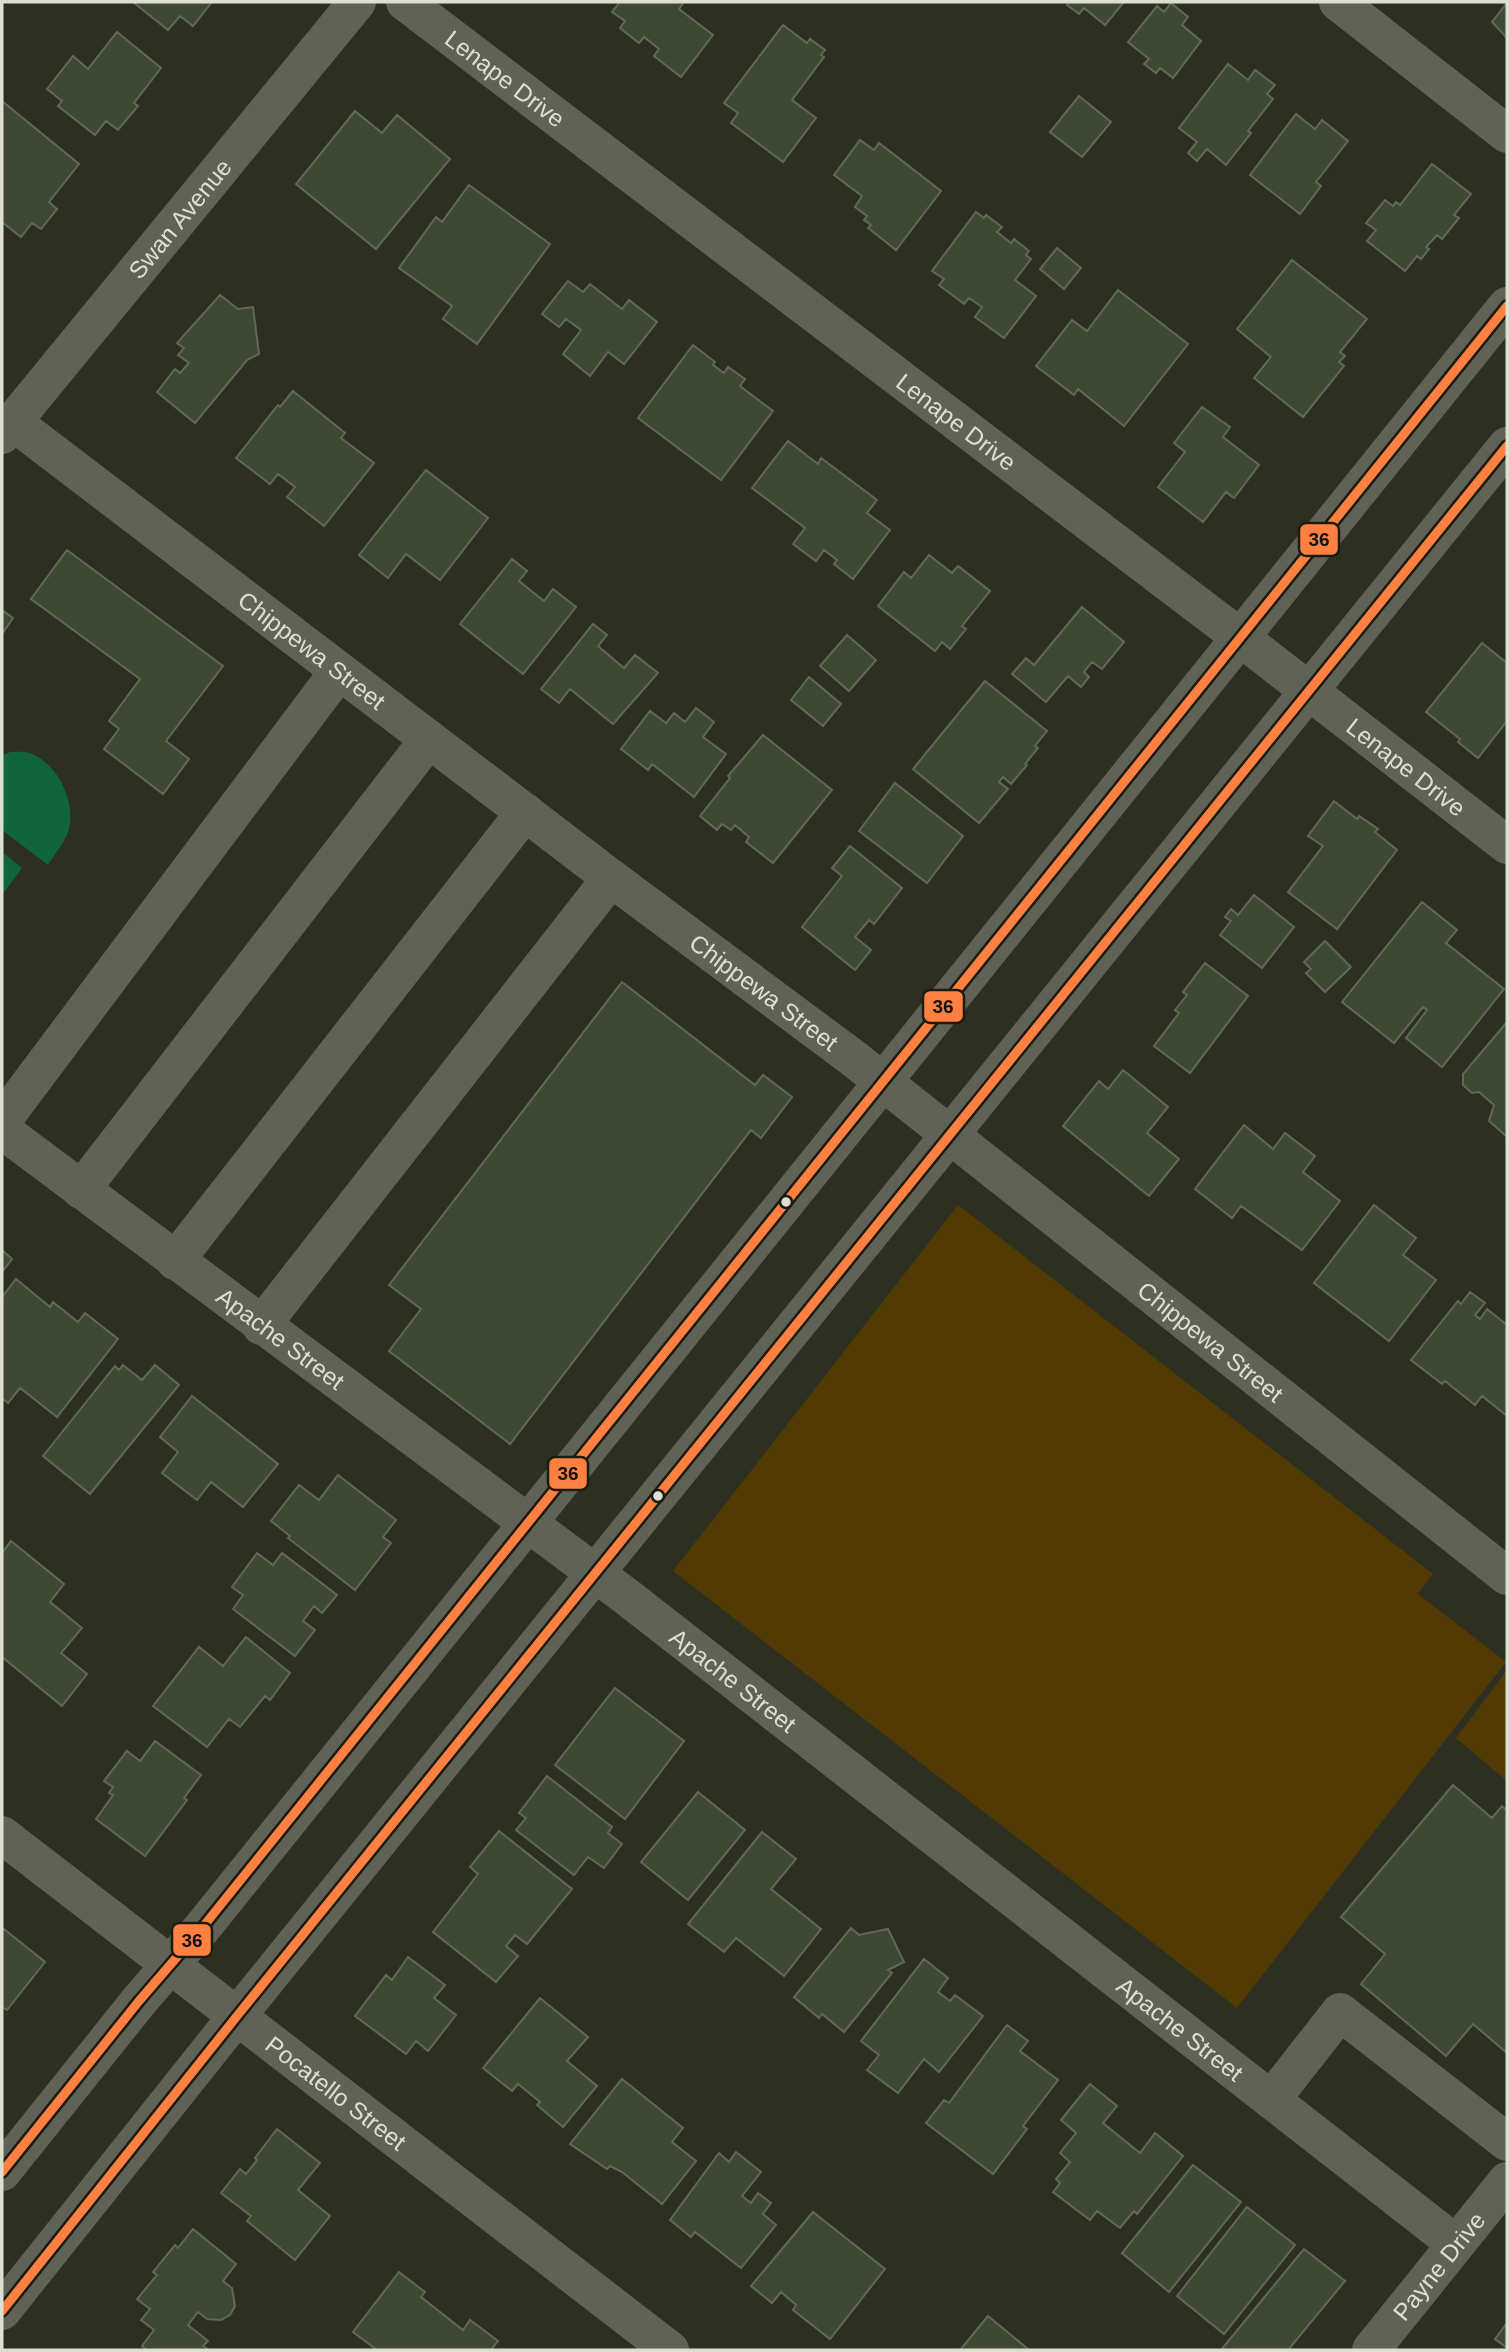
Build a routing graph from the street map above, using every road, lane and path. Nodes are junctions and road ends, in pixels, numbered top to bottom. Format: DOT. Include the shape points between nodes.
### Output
graph roads {
  1 [pos="356,2"];
  2 [pos="405,2"];
  3 [pos="1338,2"];
  4 [pos="1507,134"];
  5 [pos="1507,306"];
  6 [pos="7,428"];
  7 [pos="1507,446"];
  8 [pos="1241,638"];
  9 [pos="339,671"];
  10 [pos="1309,691"];
  11 [pos="429,739"];
  12 [pos="524,812"];
  13 [pos="1507,845"];
  14 [pos="611,878"];
  15 [pos="881,1081"];
  16 [pos="2,1121"];
  17 [pos="2,1130"];
  18 [pos="951,1135"];
  19 [pos="81,1190"];
  20 [pos="175,1261"];
  21 [pos="261,1326"];
  22 [pos="529,1522"];
  23 [pos="596,1573"];
  24 [pos="1507,1576"];
  25 [pos="2,1835"];
  26 [pos="171,1966"];
  27 [pos="237,2016"];
  28 [pos="1272,2100"];
  29 [pos="1507,2142"];
  30 [pos="2,2172"];
  31 [pos="1507,2181"];
  32 [pos="1456,2244"];
  33 [pos="2,2311"];
  34 [pos="670,2350"];
  35 [pos="1371,2350"];
  1 -- 6 [label="street, Swan Avenue"];
  2 -- 8 [label="street, Lenape Drive"];
  3 -- 4 [label="street"];
  5 -- 8 [label="street"];
  6 -- 9 [label="street, Chippewa Street"];
  7 -- 10 [label="street"];
  8 -- 10 [label="street, Lenape Drive"];
  8 -- 15 [label="street"];
  9 -- 11 [label="street, Chippewa Street"];
  9 -- 16 [label="street"];
  10 -- 13 [label="street, Lenape Drive"];
  10 -- 18 [label="street"];
  11 -- 12 [label="street, Chippewa Street"];
  11 -- 19 [label="street"];
  12 -- 14 [label="street, Chippewa Street"];
  12 -- 20 [label="street"];
  14 -- 15 [label="street, Chippewa Street"];
  14 -- 21 [label="street"];
  15 -- 18 [label="street, Chippewa Street"];
  15 -- 22 [label="street"];
  17 -- 19 [label="street, Apache Street"];
  18 -- 23 [label="street"];
  18 -- 24 [label="street, Chippewa Street"];
  19 -- 20 [label="street, Apache Street"];
  20 -- 21 [label="street, Apache Street"];
  21 -- 22 [label="street, Apache Street"];
  22 -- 23 [label="street, Apache Street"];
  22 -- 26 [label="street"];
  23 -- 27 [label="street"];
  23 -- 28 [label="street, Apache Street"];
  25 -- 26 [label="street, Pocatello Street"];
  26 -- 27 [label="street, Pocatello Street"];
  26 -- 30 [label="street"];
  27 -- 33 [label="street"];
  27 -- 34 [label="street, Pocatello Street"];
  28 -- 29 [label="street" via="1340,2012"];
  28 -- 32 [label="street, Apache Street"];
  31 -- 32 [label="street, Payne Drive"];
  32 -- 35 [label="street, Payne Drive"];
}
